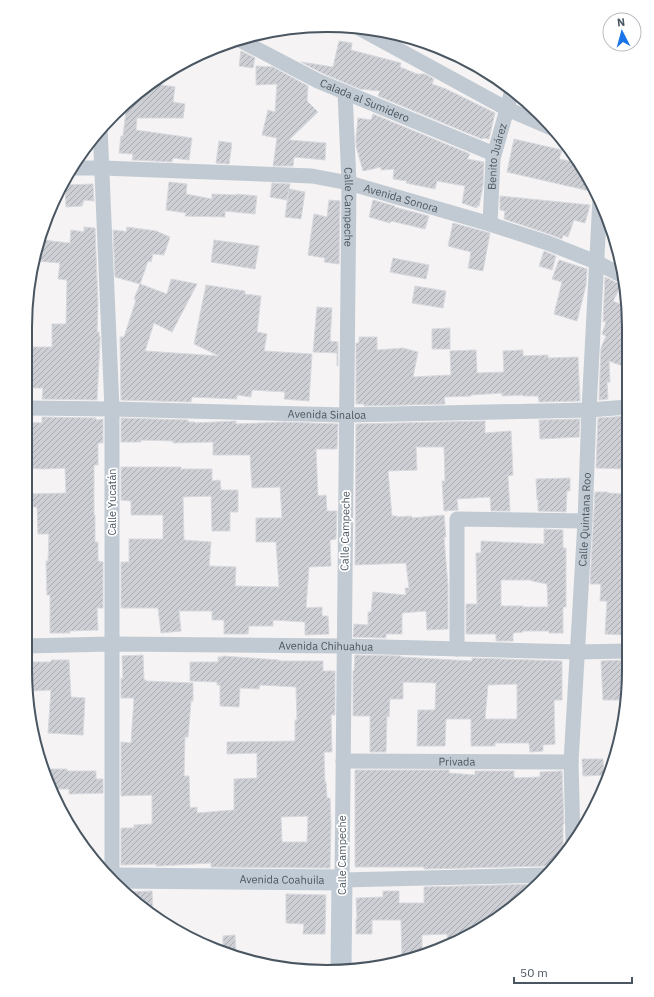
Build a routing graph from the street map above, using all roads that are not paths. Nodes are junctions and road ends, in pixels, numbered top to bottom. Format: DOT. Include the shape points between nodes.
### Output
graph roads {
  1 [pos="374,36"];
  2 [pos="246,43"];
  3 [pos="345,92"];
  4 [pos="510,96"];
  5 [pos="507,109"];
  6 [pos="541,124"];
  7 [pos="100,138"];
  8 [pos="494,154"];
  9 [pos="79,168"];
  10 [pos="102,168"];
  11 [pos="349,183"];
  12 [pos="599,212"];
  13 [pos="490,224"];
  14 [pos="596,262"];
  15 [pos="617,273"];
  16 [pos="622,407"];
  17 [pos="32,408"];
  18 [pos="112,409"];
  19 [pos="589,410"];
  20 [pos="346,415"];
  21 [pos="585,521"];
  22 [pos="112,644"];
  23 [pos="32,646"];
  24 [pos="344,646"];
  25 [pos="457,649"];
  26 [pos="622,651"];
  27 [pos="578,652"];
  28 [pos="343,761"];
  29 [pos="571,762"];
  30 [pos="574,831"];
  31 [pos="113,874"];
  32 [pos="539,876"];
  33 [pos="117,878"];
  34 [pos="342,880"];
  35 [pos="341,964"];
  1 -- 5 [label="street"];
  2 -- 3 [label="street, Calada al Sumidero" via="318,81"];
  3 -- 8 [label="street, Calada al Sumidero"];
  3 -- 11 [label="street, Calle Campeche"];
  4 -- 5 [label="street, Benito Juárez"];
  5 -- 6 [label="street"];
  5 -- 8 [label="street, Benito Juárez"];
  7 -- 10 [label="street, Calle Yucatán"];
  8 -- 13 [label="street, Benito Juárez"];
  9 -- 10 [label="street, Avenida Sonora"];
  10 -- 11 [label="street, Avenida Sonora" via="312,176"];
  10 -- 18 [label="street, Calle Yucatán"];
  11 -- 13 [label="street, Avenida Sonora"];
  11 -- 20 [label="street, Calle Campeche"];
  12 -- 14 [label="street, Calle Quintana Roo"];
  13 -- 14 [label="street, Avenida Sonora"];
  14 -- 15 [label="street, Avenida Sonora"];
  14 -- 19 [label="street, Calle Quintana Roo"];
  16 -- 19 [label="street, Avenida Sinaloa"];
  17 -- 18 [label="street, Avenida Sinaloa"];
  18 -- 20 [label="street, Avenida Sinaloa"];
  18 -- 22 [label="street, Calle Yucatán"];
  19 -- 20 [label="street, Avenida Sinaloa"];
  19 -- 21 [label="street, Calle Quintana Roo"];
  20 -- 24 [label="street, Calle Campeche"];
  21 -- 25 [label="street" via="457,519"];
  21 -- 27 [label="street, Calle Quintana Roo"];
  22 -- 23 [label="street, Avenida Chihuahua"];
  22 -- 24 [label="street, Avenida Chihuahua"];
  22 -- 31 [label="street, Calle Yucatán"];
  24 -- 25 [label="street, Avenida Chihuahua"];
  24 -- 28 [label="street, Calle Campeche"];
  25 -- 27 [label="street, Avenida Chihuahua"];
  26 -- 27 [label="street, Avenida Chihuahua"];
  27 -- 29 [label="street, Calle Quintana Roo"];
  28 -- 29 [label="street, Privada"];
  28 -- 34 [label="street, Calle Campeche"];
  29 -- 30 [label="street, Calle Quintana Roo"];
  32 -- 34 [label="street, Avenida Coahuila"];
  33 -- 34 [label="street, Avenida Coahuila"];
  34 -- 35 [label="street, Calle Campeche"];
}
